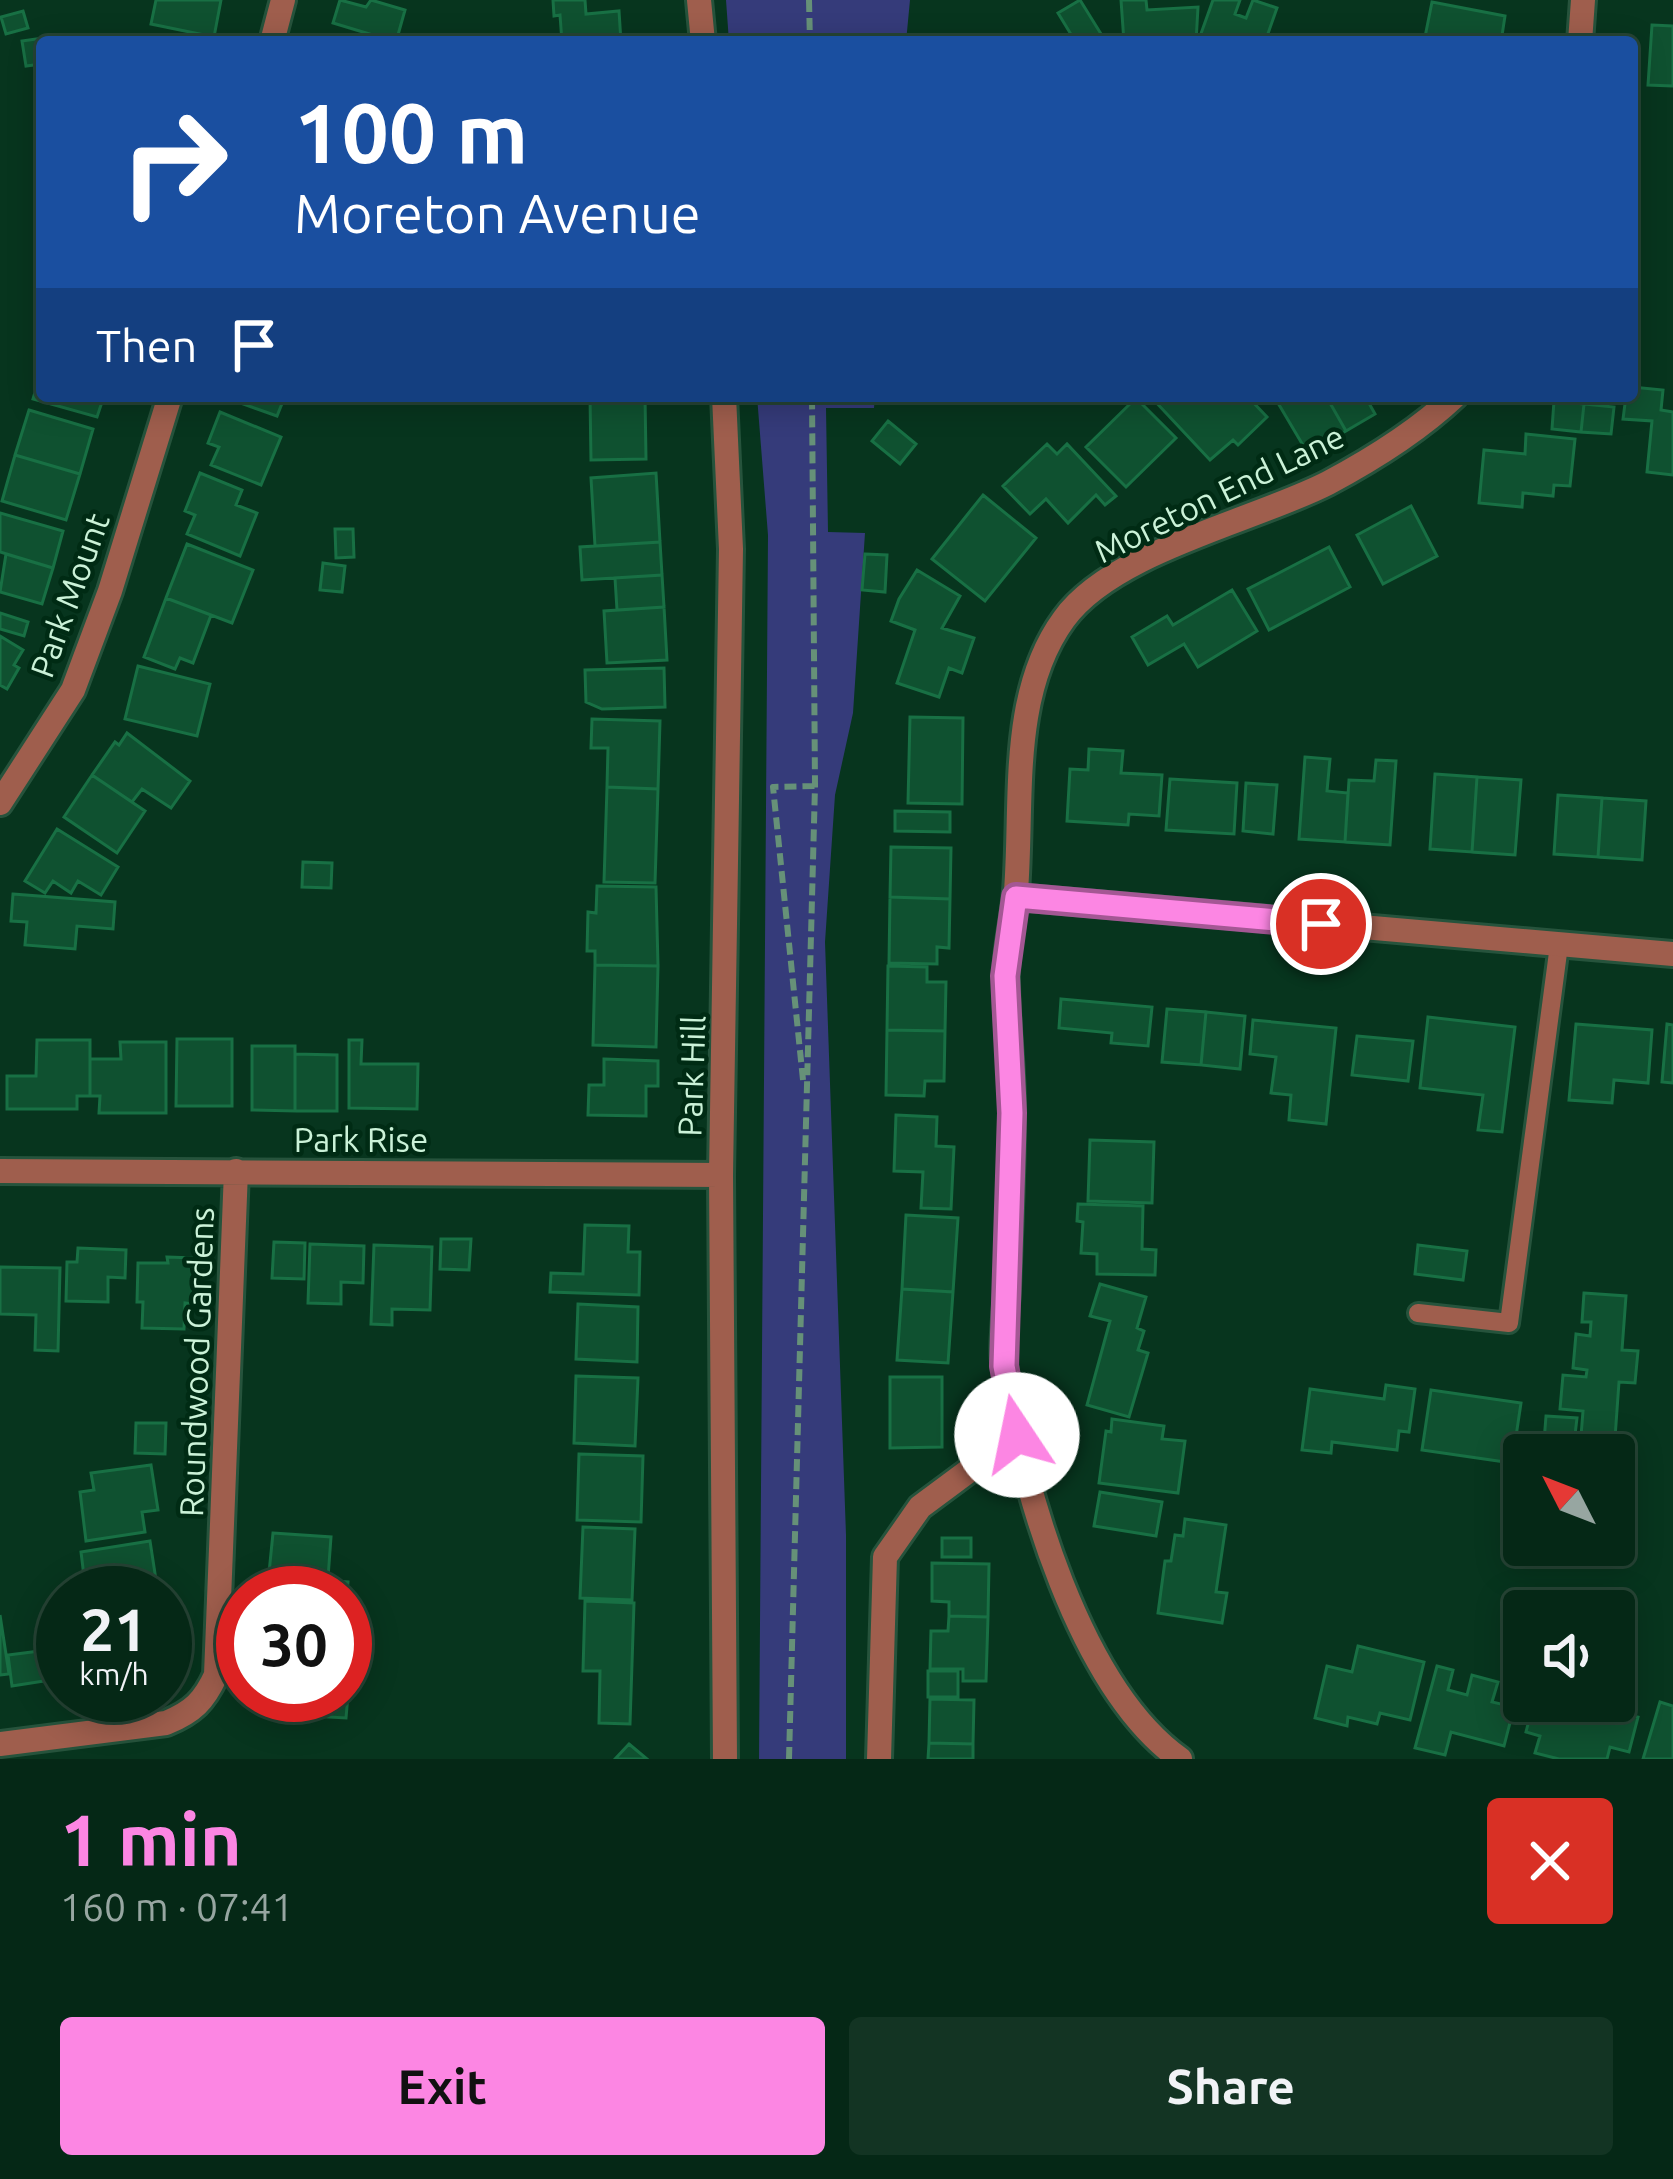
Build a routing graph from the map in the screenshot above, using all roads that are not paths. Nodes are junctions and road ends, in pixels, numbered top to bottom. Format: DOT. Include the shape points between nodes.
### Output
graph roads {
  1 [pos="283,0"];
  2 [pos="699,0"];
  3 [pos="1583,0"];
  4 [pos="274,36"];
  5 [pos="702,36"];
  6 [pos="1580,36"];
  7 [pos="168,402"];
  8 [pos="724,402"];
  9 [pos="1443,402"];
  10 [pos="0,802"];
  11 [pos="1016,897"];
  12 [pos="1559,945"];
  13 [pos="1673,954"];
  14 [pos="0,1171"];
  15 [pos="236,1171"];
  16 [pos="721,1175"];
  17 [pos="1418,1313"];
  18 [pos="1017,1435"];
  19 [pos="0,1744"];
  20 [pos="725,1759"];
  21 [pos="879,1759"];
  22 [pos="1180,1759"];
  1 -- 4 [label="street"];
  2 -- 5 [label="street"];
  3 -- 6 [label="street"];
  7 -- 10 [label="street, Park Mount" via="73,690"];
  8 -- 16 [label="street, Park Hill" via="730,549"];
  9 -- 11 [label="street, Moreton End Lane" via="1409,434 1327,484 1130,567 1069,612 1037,668 1028,703"];
  11 -- 12 [label="street"];
  11 -- 18 [label="street, Moreton End Lane" via="1005,976 1012,1113 1004,1366"];
  12 -- 13 [label="street"];
  12 -- 17 [label="lane" via="1509,1323"];
  14 -- 15 [label="street, Park Rise"];
  15 -- 16 [label="street, Park Rise"];
  15 -- 19 [label="street, Roundwood Gardens" via="215,1675 205,1699 166,1723"];
  16 -- 20 [label="street, Park Hill"];
  18 -- 21 [label="street" via="920,1508 885,1557"];
  18 -- 22 [label="street, Moreton End Lane" via="1079,1623 1117,1694"];
}
